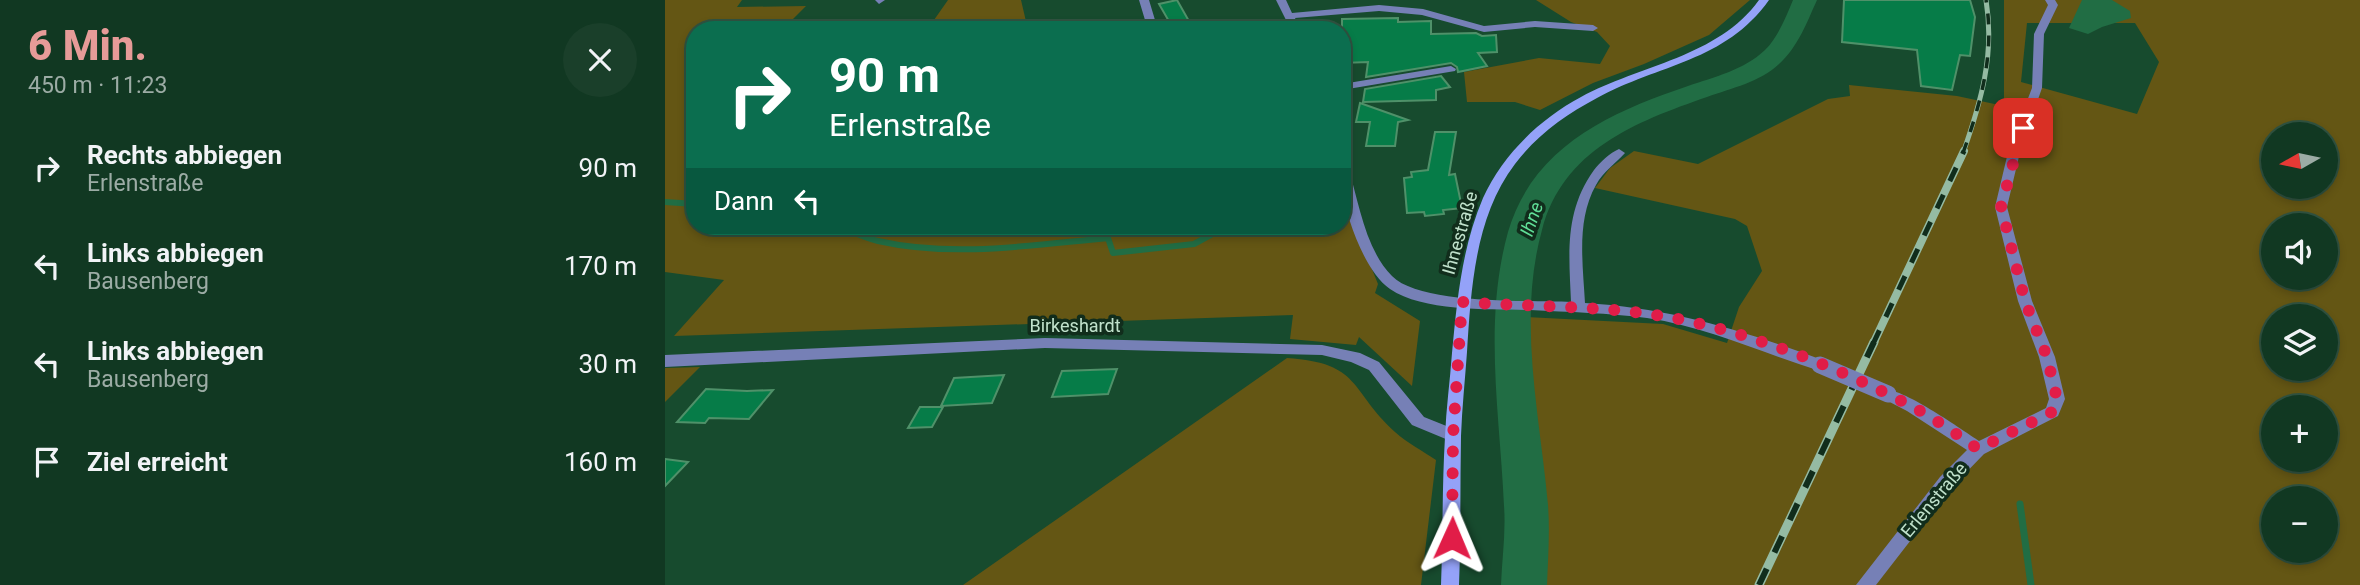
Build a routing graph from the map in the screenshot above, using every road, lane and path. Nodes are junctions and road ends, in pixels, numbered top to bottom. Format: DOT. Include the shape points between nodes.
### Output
graph roads {
  1 [pos="1143,0"];
  2 [pos="1281,0"];
  3 [pos="1765,0"];
  4 [pos="2050,0"];
  5 [pos="1291,16"];
  6 [pos="1150,21"];
  7 [pos="1293,21"];
  8 [pos="1593,27"];
  9 [pos="1451,69"];
  10 [pos="1351,86"];
  11 [pos="1619,153"];
  12 [pos="1351,198"];
  13 [pos="1462,302"];
  14 [pos="1578,306"];
  15 [pos="665,361"];
  16 [pos="1453,436"];
  17 [pos="1978,449"];
  18 [pos="1450,585"];
  19 [pos="1865,585"];
  1 -- 6 [label="street"];
  2 -- 5 [label="street"];
  3 -- 13 [label="main road, Ihnestraße" via="1734,33 1594,93 1525,143 1490,194 1469,259"];
  4 -- 17 [label="street" via="2053,5 2039,34 2037,88 2015,148 2001,207 2057,399 2052,412"];
  5 -- 7 [label="street"];
  5 -- 8 [label="street" via="1379,8 1423,12 1484,29 1535,24"];
  9 -- 10 [label="street"];
  11 -- 14 [label="street" via="1604,164 1584,193 1576,226"];
  12 -- 13 [label="street, Erlenstraße" via="1369,251 1388,281 1413,294"];
  13 -- 14 [label="street, Erlenstraße"];
  13 -- 16 [label="main road, Ihnestraße"];
  14 -- 17 [label="street, Erlenstraße, bridge" via="1668,317 1758,341 1888,394"];
  15 -- 16 [label="street, Birkeshardt" via="1045,343 1322,351 1374,366 1418,421"];
  16 -- 18 [label="main road, Ihnestraße"];
  17 -- 19 [label="street, Erlenstraße" via="1946,482"];
}
